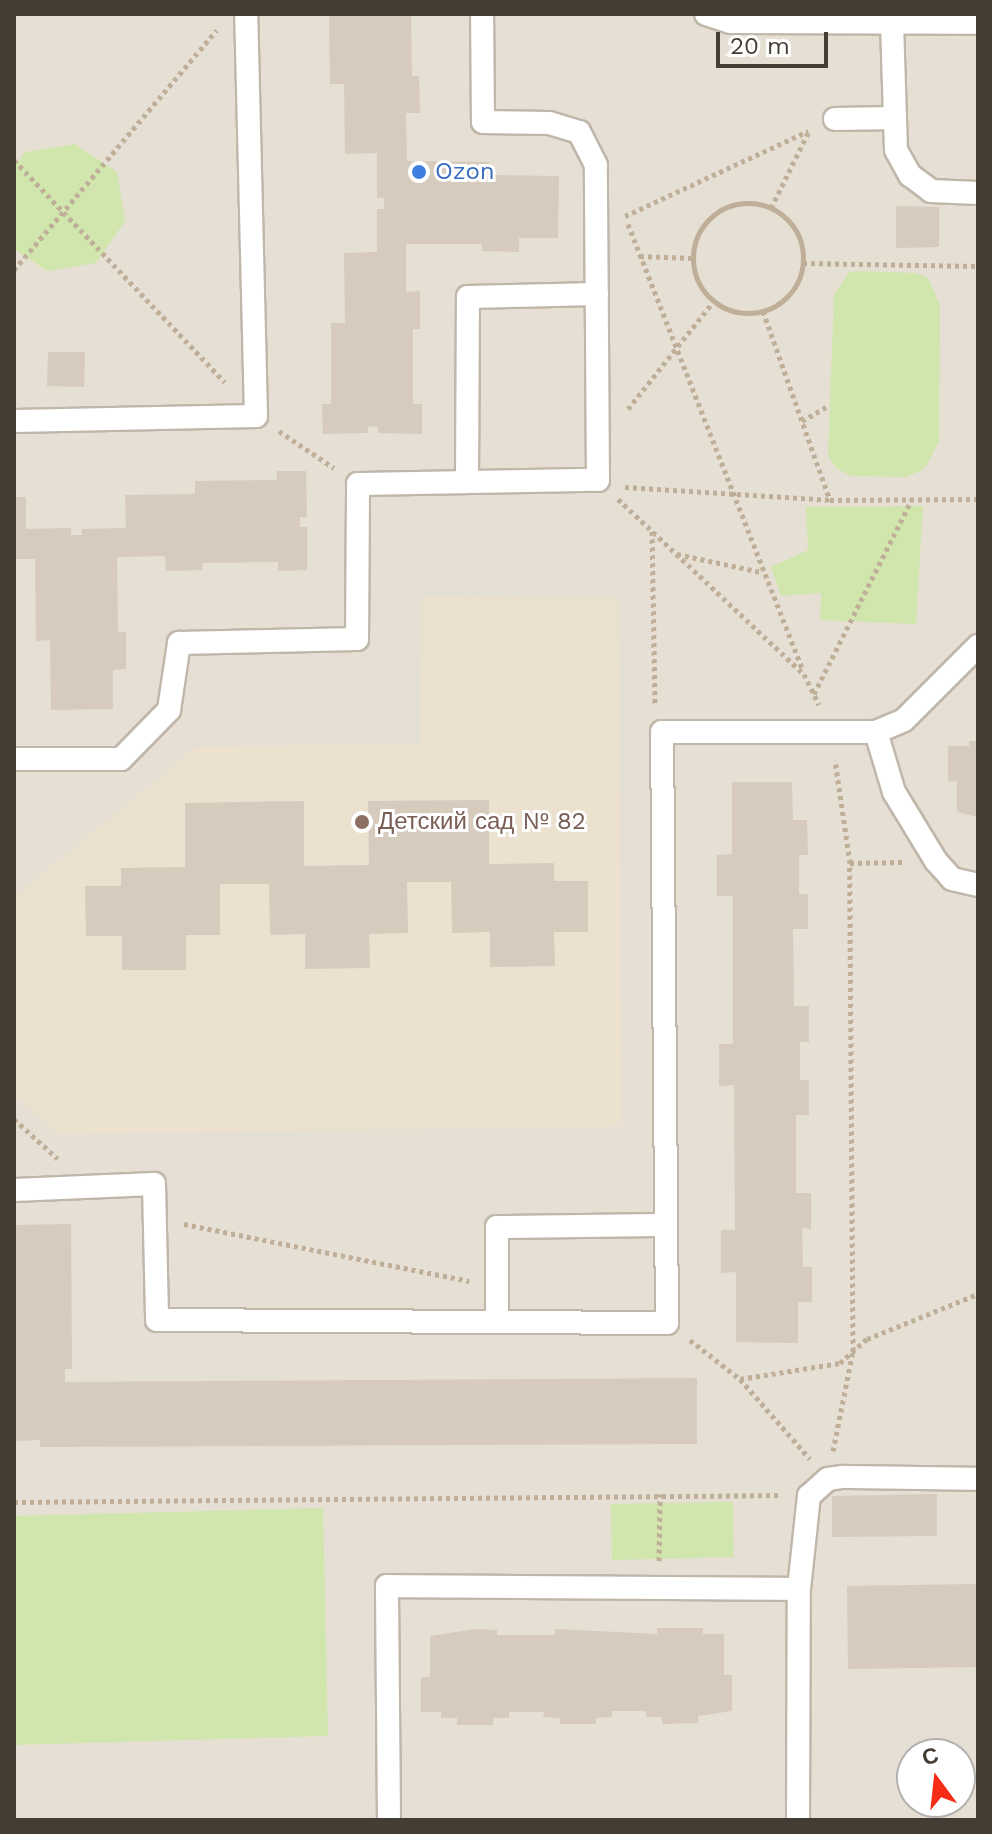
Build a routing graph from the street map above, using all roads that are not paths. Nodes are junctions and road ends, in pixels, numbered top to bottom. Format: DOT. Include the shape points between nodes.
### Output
graph roads {
  1 [pos="246,14"];
  2 [pos="482,14"];
  3 [pos="706,14"];
  4 [pos="897,20"];
  5 [pos="978,23"];
  6 [pos="895,118"];
  7 [pos="835,119"];
  8 [pos="978,193"];
  9 [pos="597,294"];
  10 [pos="14,421"];
  11 [pos="467,482"];
  12 [pos="978,646"];
  13 [pos="876,732"];
  14 [pos="14,759"];
  15 [pos="978,885"];
  16 [pos="14,1190"];
  17 [pos="666,1225"];
  18 [pos="497,1322"];
  19 [pos="978,1479"];
  20 [pos="799,1589"];
  21 [pos="389,1820"];
  22 [pos="798,1820"];
  1 -- 10 [label="lane" via="256,416"];
  2 -- 9 [label="lane" via="483,122 549,123 579,132 596,165"];
  3 -- 4 [label="lane" via="731,22"];
  4 -- 5 [label="lane"];
  4 -- 6 [label="lane"];
  6 -- 7 [label="lane"];
  6 -- 8 [label="lane" via="896,150 910,175 931,191"];
  9 -- 11 [label="lane" via="468,297"];
  9 -- 11 [label="lane" via="601,483"];
  11 -- 14 [label="lane" via="358,484 357,639 179,643 169,710 121,759"];
  12 -- 13 [label="lane" via="904,720"];
  13 -- 15 [label="lane" via="894,792 936,861 952,879"];
  13 -- 17 [label="lane" via="662,732"];
  16 -- 18 [label="lane" via="154,1184 157,1320"];
  17 -- 18 [label="lane" via="497,1227"];
  17 -- 18 [label="lane" via="667,1323"];
  19 -- 20 [label="lane" via="828,1479 809,1496"];
  20 -- 21 [label="lane" via="387,1586"];
  20 -- 22 [label="lane"];
}
